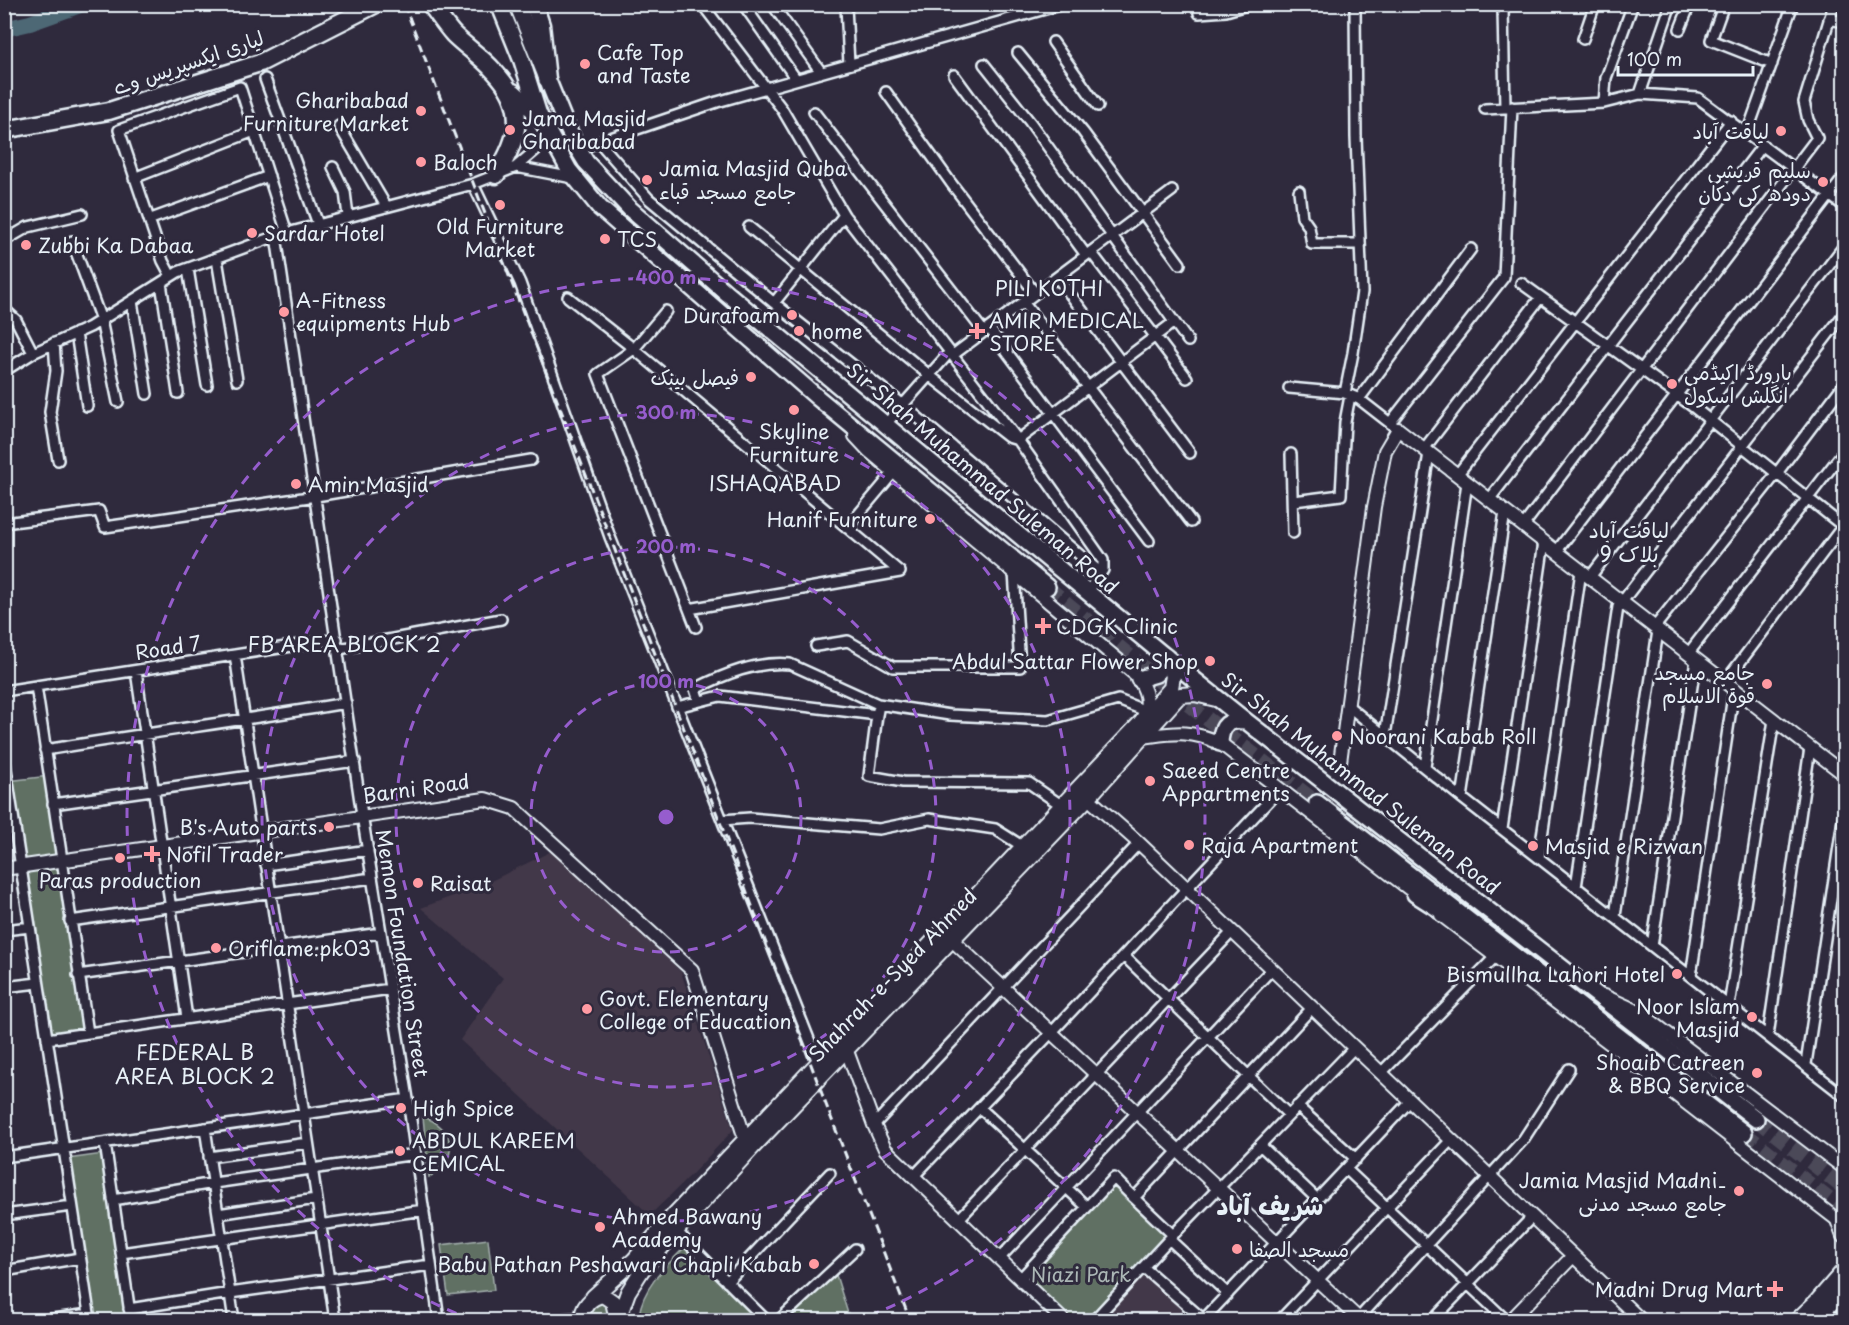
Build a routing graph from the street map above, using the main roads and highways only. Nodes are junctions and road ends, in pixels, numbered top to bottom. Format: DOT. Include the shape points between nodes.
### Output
graph roads {
  1 [pos="376,4"];
  2 [pos="430,4"];
  3 [pos="499,4"];
  4 [pos="517,4"];
  5 [pos="534,4"];
  6 [pos="547,79"];
  7 [pos="507,87"];
  8 [pos="539,115"];
  9 [pos="4,130"];
  10 [pos="578,149"];
  11 [pos="560,155"];
  12 [pos="496,175"];
  13 [pos="1047,587"];
  14 [pos="1163,655"];
  15 [pos="1139,679"];
  16 [pos="1220,700"];
  17 [pos="1246,721"];
  18 [pos="1220,743"];
  19 [pos="1317,803"];
  20 [pos="1414,894"];
  21 [pos="1515,956"];
  22 [pos="1547,979"];
  23 [pos="823,1066"];
  24 [pos="1639,1066"];
  25 [pos="1756,1119"];
  26 [pos="1744,1133"];
  27 [pos="749,1143"];
  28 [pos="1842,1223"];
  29 [pos="1845,1236"];
  30 [pos="1845,1270"];
  31 [pos="1845,1289"];
  32 [pos="593,1297"];
  33 [pos="1845,1317"];
  34 [pos="582,1320"];
  35 [pos="617,1320"];
  36 [pos="1797,1320"];
  37 [pos="1815,1320"];
  38 [pos="1841,1320"];
  1 -- 9 [label="highway, لیاری ایکسپریس وے" via="260,63 109,111"];
  2 -- 7 [label="highway" via="452,33 495,71"];
  3 -- 8 [label="highway"];
  4 -- 6 [label="highway, Sir Shah Muhammad Suleman Road"];
  5 -- 6 [label="highway" via="541,25"];
  6 -- 10 [label="highway, Sir Shah Muhammad Suleman Road"];
  7 -- 8 [label="highway"];
  7 -- 12 [label="highway" via="517,107 517,128 514,144"];
  8 -- 11 [label="highway"];
  10 -- 11 [label="highway"];
  10 -- 14 [label="highway, Sir Shah Muhammad Suleman Road" via="585,162 629,208 728,294"];
  11 -- 13 [label="highway" via="610,218 818,398"];
  14 -- 15 [label="highway" via="1156,674"];
  14 -- 16 [label="highway, Sir Shah Muhammad Suleman Road"];
  14 -- 23 [label="main road, Shahrah-e-Syed Ahmed" via="1173,676 1171,688"];
  16 -- 17 [label="highway, Sir Shah Muhammad Suleman Road"];
  16 -- 23 [label="main road, Shahrah-e-Syed Ahmed" via="1180,694 1088,798 847,1051"];
  17 -- 18 [label="highway" via="1226,724 1220,732"];
  17 -- 25 [label="highway, Sir Shah Muhammad Suleman Road"];
  19 -- 21 [label="highway"];
  20 -- 21 [label="highway"];
  21 -- 22 [label="highway"];
  22 -- 24 [label="highway"];
  22 -- 26 [label="highway"];
  23 -- 27 [label="main road, Shahrah-e-Syed Ahmed"];
  27 -- 32 [label="main road, Shahrah-e-Syed Ahmed"];
  27 -- 35 [label="main road, Shahrah-e-Syed Ahmed" via="642,1270"];
  28 -- 29 [label="main road"];
  30 -- 36 [label="main road"];
  31 -- 37 [label="highway"];
  32 -- 34 [label="main road"];
  32 -- 35 [label="main road" via="603,1295 613,1302"];
  33 -- 38 [label="highway"];
}
